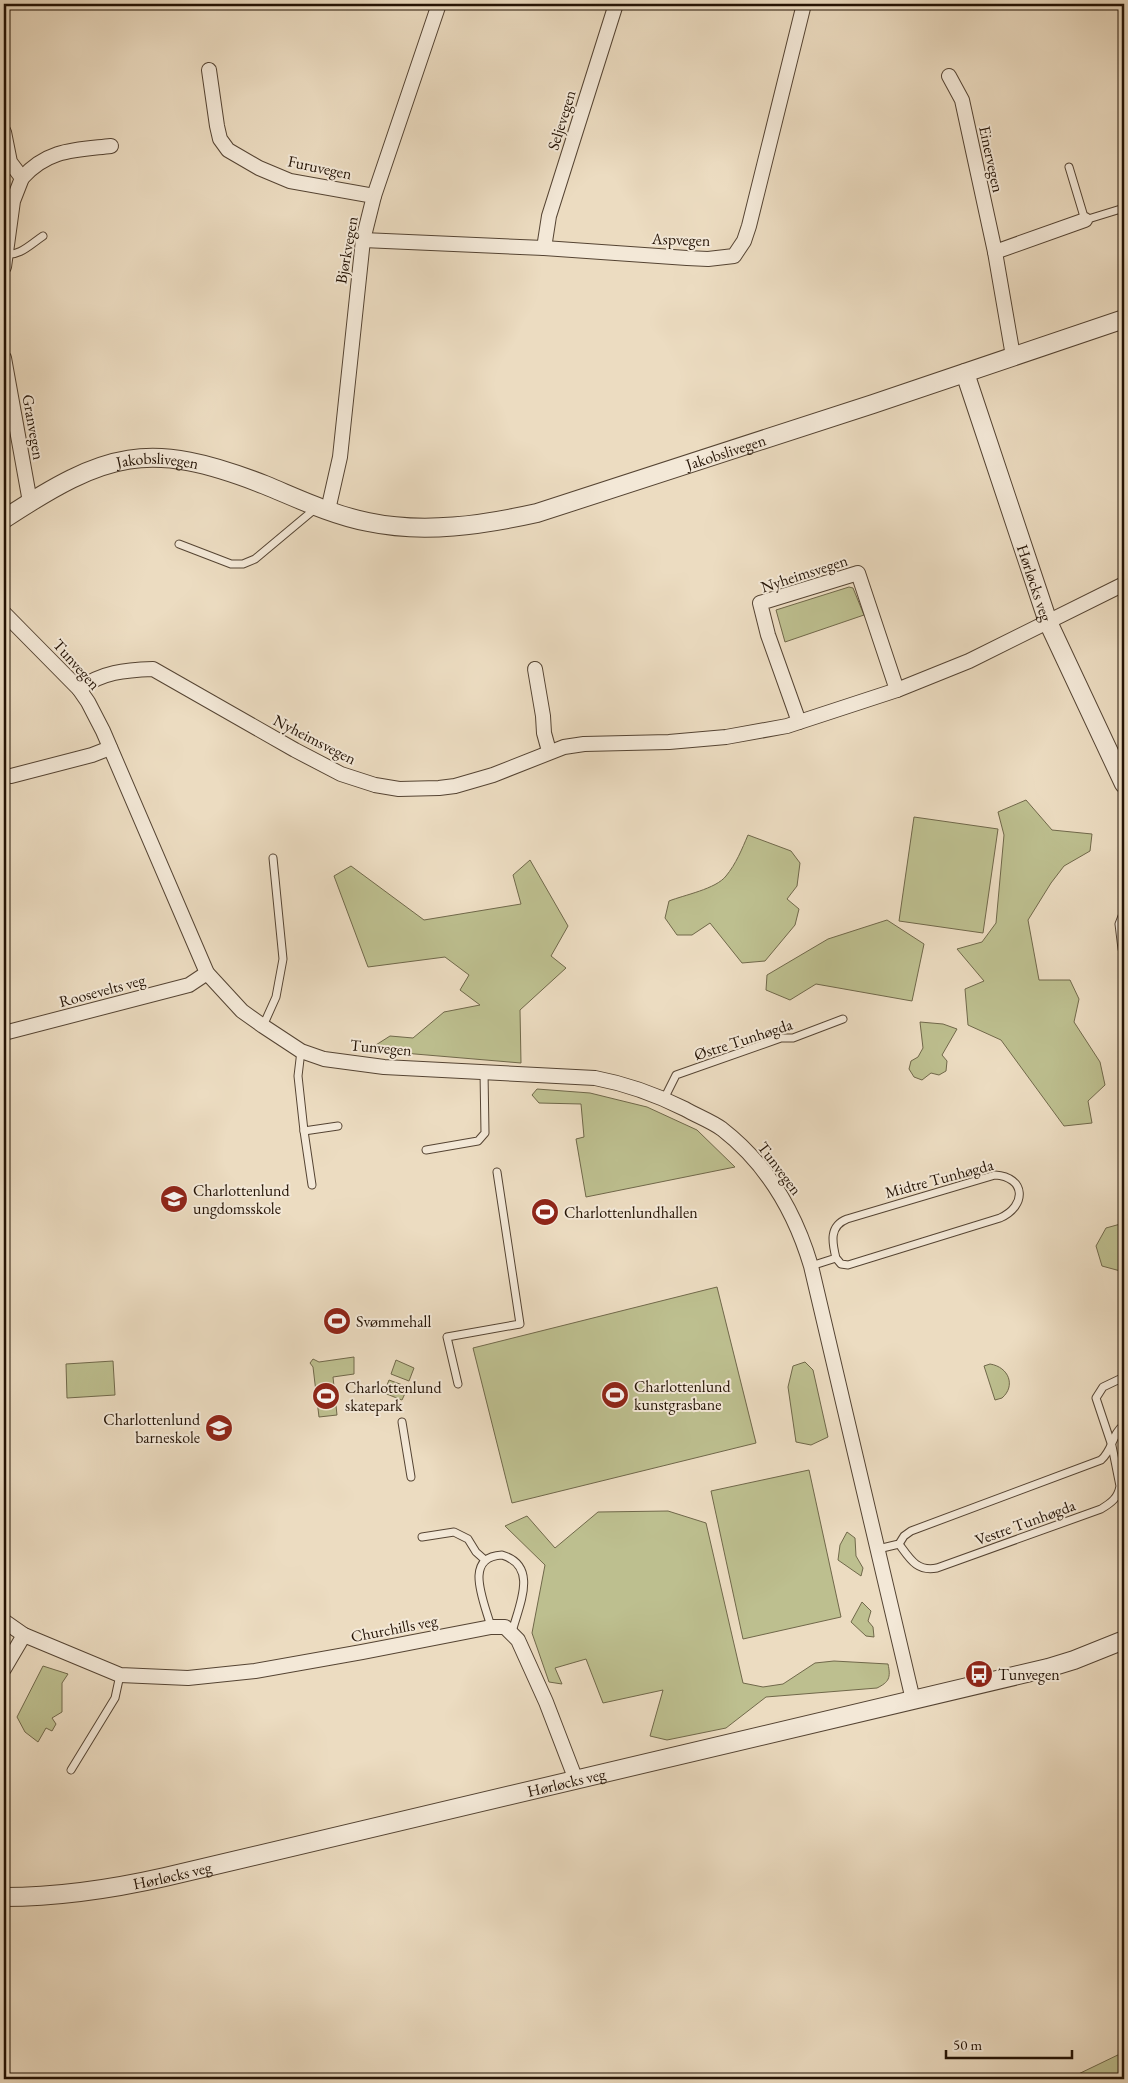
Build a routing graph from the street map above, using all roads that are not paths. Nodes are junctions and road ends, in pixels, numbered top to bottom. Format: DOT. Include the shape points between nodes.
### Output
graph roads {
  1 [pos="439,4"];
  2 [pos="616,4"];
  3 [pos="804,4"];
  4 [pos="209,70"];
  5 [pos="949,76"];
  6 [pos="4,132"];
  7 [pos="111,146"];
  8 [pos="1069,167"];
  9 [pos="22,178"];
  10 [pos="374,196"];
  11 [pos="1124,208"];
  12 [pos="1085,220"];
  13 [pos="42,236"];
  14 [pos="363,240"];
  15 [pos="544,248"];
  16 [pos="995,252"];
  17 [pos="5,259"];
  18 [pos="1124,319"];
  19 [pos="1013,356"];
  20 [pos="4,358"];
  21 [pos="965,372"];
  22 [pos="30,502"];
  23 [pos="322,509"];
  24 [pos="4,519"];
  25 [pos="179,544"];
  26 [pos="1124,584"];
  27 [pos="4,613"];
  28 [pos="1048,622"];
  29 [pos="535,669"];
  30 [pos="79,689"];
  31 [pos="897,690"];
  32 [pos="799,722"];
  33 [pos="110,748"];
  34 [pos="549,751"];
  35 [pos="11,776"];
  36 [pos="1124,784"];
  37 [pos="273,858"];
  38 [pos="1124,911"];
  39 [pos="1124,952"];
  40 [pos="207,973"];
  41 [pos="843,1019"];
  42 [pos="263,1026"];
  43 [pos="4,1033"];
  44 [pos="302,1051"];
  45 [pos="484,1072"];
  46 [pos="664,1099"];
  47 [pos="338,1126"];
  48 [pos="304,1130"];
  49 [pos="426,1150"];
  50 [pos="497,1172"];
  51 [pos="312,1185"];
  52 [pos="836,1258"];
  53 [pos="812,1266"];
  54 [pos="1124,1377"];
  55 [pos="458,1384"];
  56 [pos="402,1422"];
  57 [pos="1124,1425"];
  58 [pos="1112,1446"];
  59 [pos="411,1477"];
  60 [pos="422,1538"];
  61 [pos="899,1544"];
  62 [pos="878,1549"];
  63 [pos="485,1560"];
  64 [pos="4,1621"];
  65 [pos="491,1627"];
  66 [pos="512,1632"];
  67 [pos="24,1634"];
  68 [pos="1124,1640"];
  69 [pos="4,1668"];
  70 [pos="120,1675"];
  71 [pos="913,1700"];
  72 [pos="71,1770"];
  73 [pos="576,1780"];
  74 [pos="4,1897"];
  1 -- 10 [label="street, Bjørkvegen"];
  2 -- 15 [label="street, Seljevegen" via="549,216"];
  3 -- 15 [label="street, Aspvegen" via="749,226 734,256 708,259"];
  4 -- 10 [label="street, Furuvegen" via="216,126 228,150 258,168 290,181"];
  5 -- 16 [label="street, Einervegen" via="962,100"];
  6 -- 9 [label="street" via="10,162"];
  7 -- 9 [label="street" via="53,155"];
  8 -- 12 [label="lane"];
  9 -- 17 [label="street" via="12,201"];
  10 -- 14 [label="street, Bjørkvegen"];
  11 -- 12 [label="lane"];
  12 -- 16 [label="street"];
  13 -- 17 [label="lane" via="23,251"];
  14 -- 15 [label="street, Aspvegen"];
  14 -- 23 [label="street, Bjørkvegen" via="340,457"];
  16 -- 19 [label="street, Einervegen"];
  18 -- 19 [label="street, Jakobslivegen"];
  19 -- 21 [label="street, Jakobslivegen"];
  20 -- 22 [label="street, Granvegen"];
  21 -- 23 [label="street, Jakobslivegen" via="676,469 515,518 450,526 401,527"];
  21 -- 28 [label="street, Hørløcks veg"];
  22 -- 23 [label="street, Jakobslivegen" via="98,466 152,457 215,468"];
  22 -- 24 [label="street, Jakobslivegen"];
  23 -- 25 [label="lane" via="243,564 231,564"];
  26 -- 28 [label="street, Nyheimsvegen"];
  27 -- 30 [label="street, Tunvegen"];
  28 -- 31 [label="street, Nyheimsvegen" via="969,661"];
  28 -- 36 [label="street, Hørløcks veg"];
  29 -- 34 [label="street"];
  30 -- 33 [label="street, Tunvegen" via="96,715"];
  30 -- 34 [label="street, Nyheimsvegen" via="98,677 153,669 341,774 399,789 455,786 493,775"];
  31 -- 32 [label="street, Nyheimsvegen"];
  31 -- 32 [label="street, Nyheimsvegen" via="858,573 760,603"];
  32 -- 34 [label="street, Nyheimsvegen" via="726,737 584,744"];
  33 -- 35 [label="street"];
  33 -- 40 [label="street, Tunvegen"];
  37 -- 42 [label="lane" via="283,959 276,998"];
  38 -- 39 [label="lane" via="1119,924"];
  40 -- 42 [label="street, Tunvegen" via="242,1011"];
  40 -- 43 [label="street, Roosevelts veg" via="189,985"];
  41 -- 46 [label="lane, Østre Tunhøgda" via="676,1075"];
  42 -- 44 [label="street, Tunvegen"];
  44 -- 45 [label="street, Tunvegen" via="324,1059 384,1067"];
  44 -- 48 [label="lane" via="298,1076"];
  45 -- 46 [label="street, Tunvegen" via="596,1078"];
  45 -- 49 [label="lane" via="485,1133 478,1141"];
  46 -- 53 [label="street, Tunvegen" via="720,1128 747,1152 770,1178 790,1210"];
  47 -- 48 [label="lane"];
  48 -- 51 [label="lane"];
  50 -- 55 [label="lane" via="520,1324 447,1338"];
  52 -- 52 [label="lane, Midtre Tunhøgda" via="834,1230 847,1218 995,1175 1009,1178 1018,1188 1020,1194 1016,1206 1000,1218 848,1265 841,1264"];
  52 -- 53 [label="lane, Midtre Tunhøgda"];
  53 -- 62 [label="street, Tunvegen"];
  54 -- 58 [label="lane, Vestre Tunhøgda" via="1103,1387 1096,1398"];
  56 -- 59 [label="lane"];
  57 -- 58 [label="lane, Vestre Tunhøgda"];
  58 -- 61 [label="lane, Vestre Tunhøgda" via="1101,1460 911,1531"];
  58 -- 61 [label="lane, Vestre Tunhøgda" via="1120,1486 1115,1498 1101,1509 929,1570 919,1567"];
  60 -- 63 [label="lane" via="454,1532 468,1539"];
  61 -- 62 [label="lane, Vestre Tunhøgda"];
  62 -- 71 [label="street, Tunvegen"];
  63 -- 65 [label="lane" via="480,1564 479,1583"];
  63 -- 66 [label="lane" via="496,1555 507,1556 518,1562 523,1572 524,1582"];
  64 -- 67 [label="street, Churchills veg"];
  65 -- 66 [label="street, Churchills veg" via="505,1627"];
  65 -- 70 [label="street, Churchills veg" via="224,1675 188,1678"];
  66 -- 73 [label="street" via="546,1702"];
  67 -- 69 [label="street"];
  67 -- 70 [label="street, Churchills veg"];
  68 -- 71 [label="street, Hørløcks veg" via="1074,1660"];
  70 -- 72 [label="lane" via="115,1698"];
  71 -- 73 [label="street, Hørløcks veg"];
  73 -- 74 [label="street, Hørløcks veg" via="134,1884 59,1895"];
}
